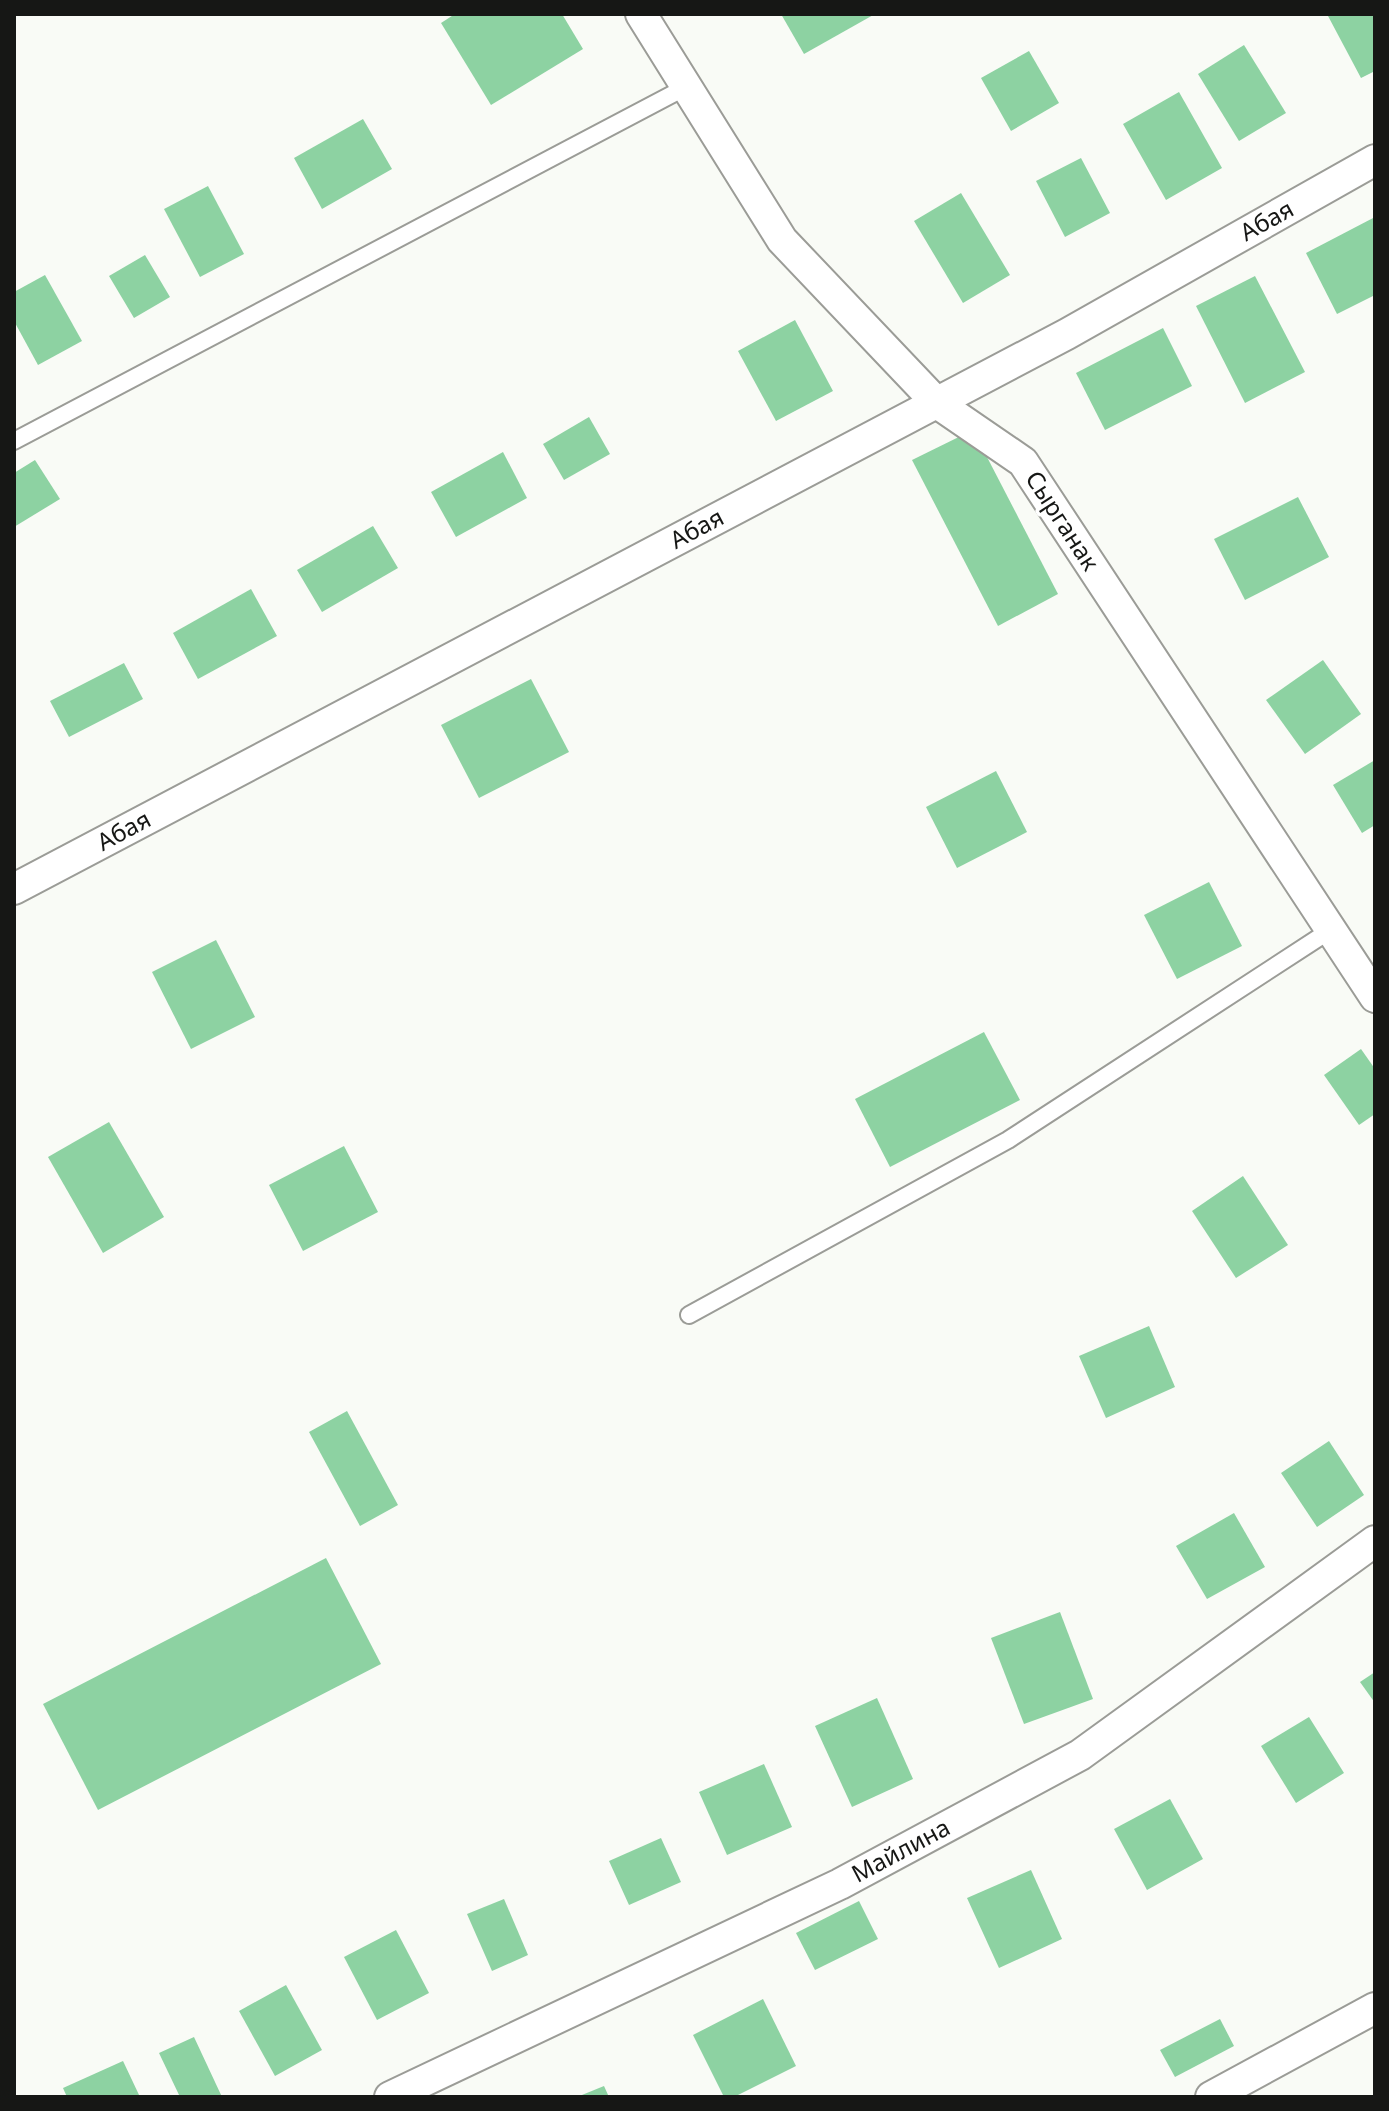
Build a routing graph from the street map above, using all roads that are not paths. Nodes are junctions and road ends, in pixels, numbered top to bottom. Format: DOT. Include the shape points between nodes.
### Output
graph roads {
  1 [pos="641,14"];
  2 [pos="686,87"];
  3 [pos="1375,160"];
  4 [pos="937,403"];
  5 [pos="14,441"];
  6 [pos="14,889"];
  7 [pos="1329,931"];
  8 [pos="1375,997"];
  9 [pos="689,1315"];
  10 [pos="1375,1541"];
  11 [pos="1375,2008"];
  12 [pos="390,2097"];
  13 [pos="1211,2097"];
  1 -- 2 [label="street, Сырганак"];
  2 -- 4 [label="street, Сырганак" via="782,240"];
  2 -- 5 [label="lane"];
  3 -- 4 [label="street, Абая"];
  4 -- 6 [label="street, Абая"];
  4 -- 7 [label="street, Сырганак" via="1023,462"];
  7 -- 8 [label="street, Сырганак"];
  7 -- 9 [label="lane" via="1008,1140"];
  10 -- 12 [label="street, Майлина" via="1080,1755 840,1884"];
  11 -- 13 [label="street"];
}
